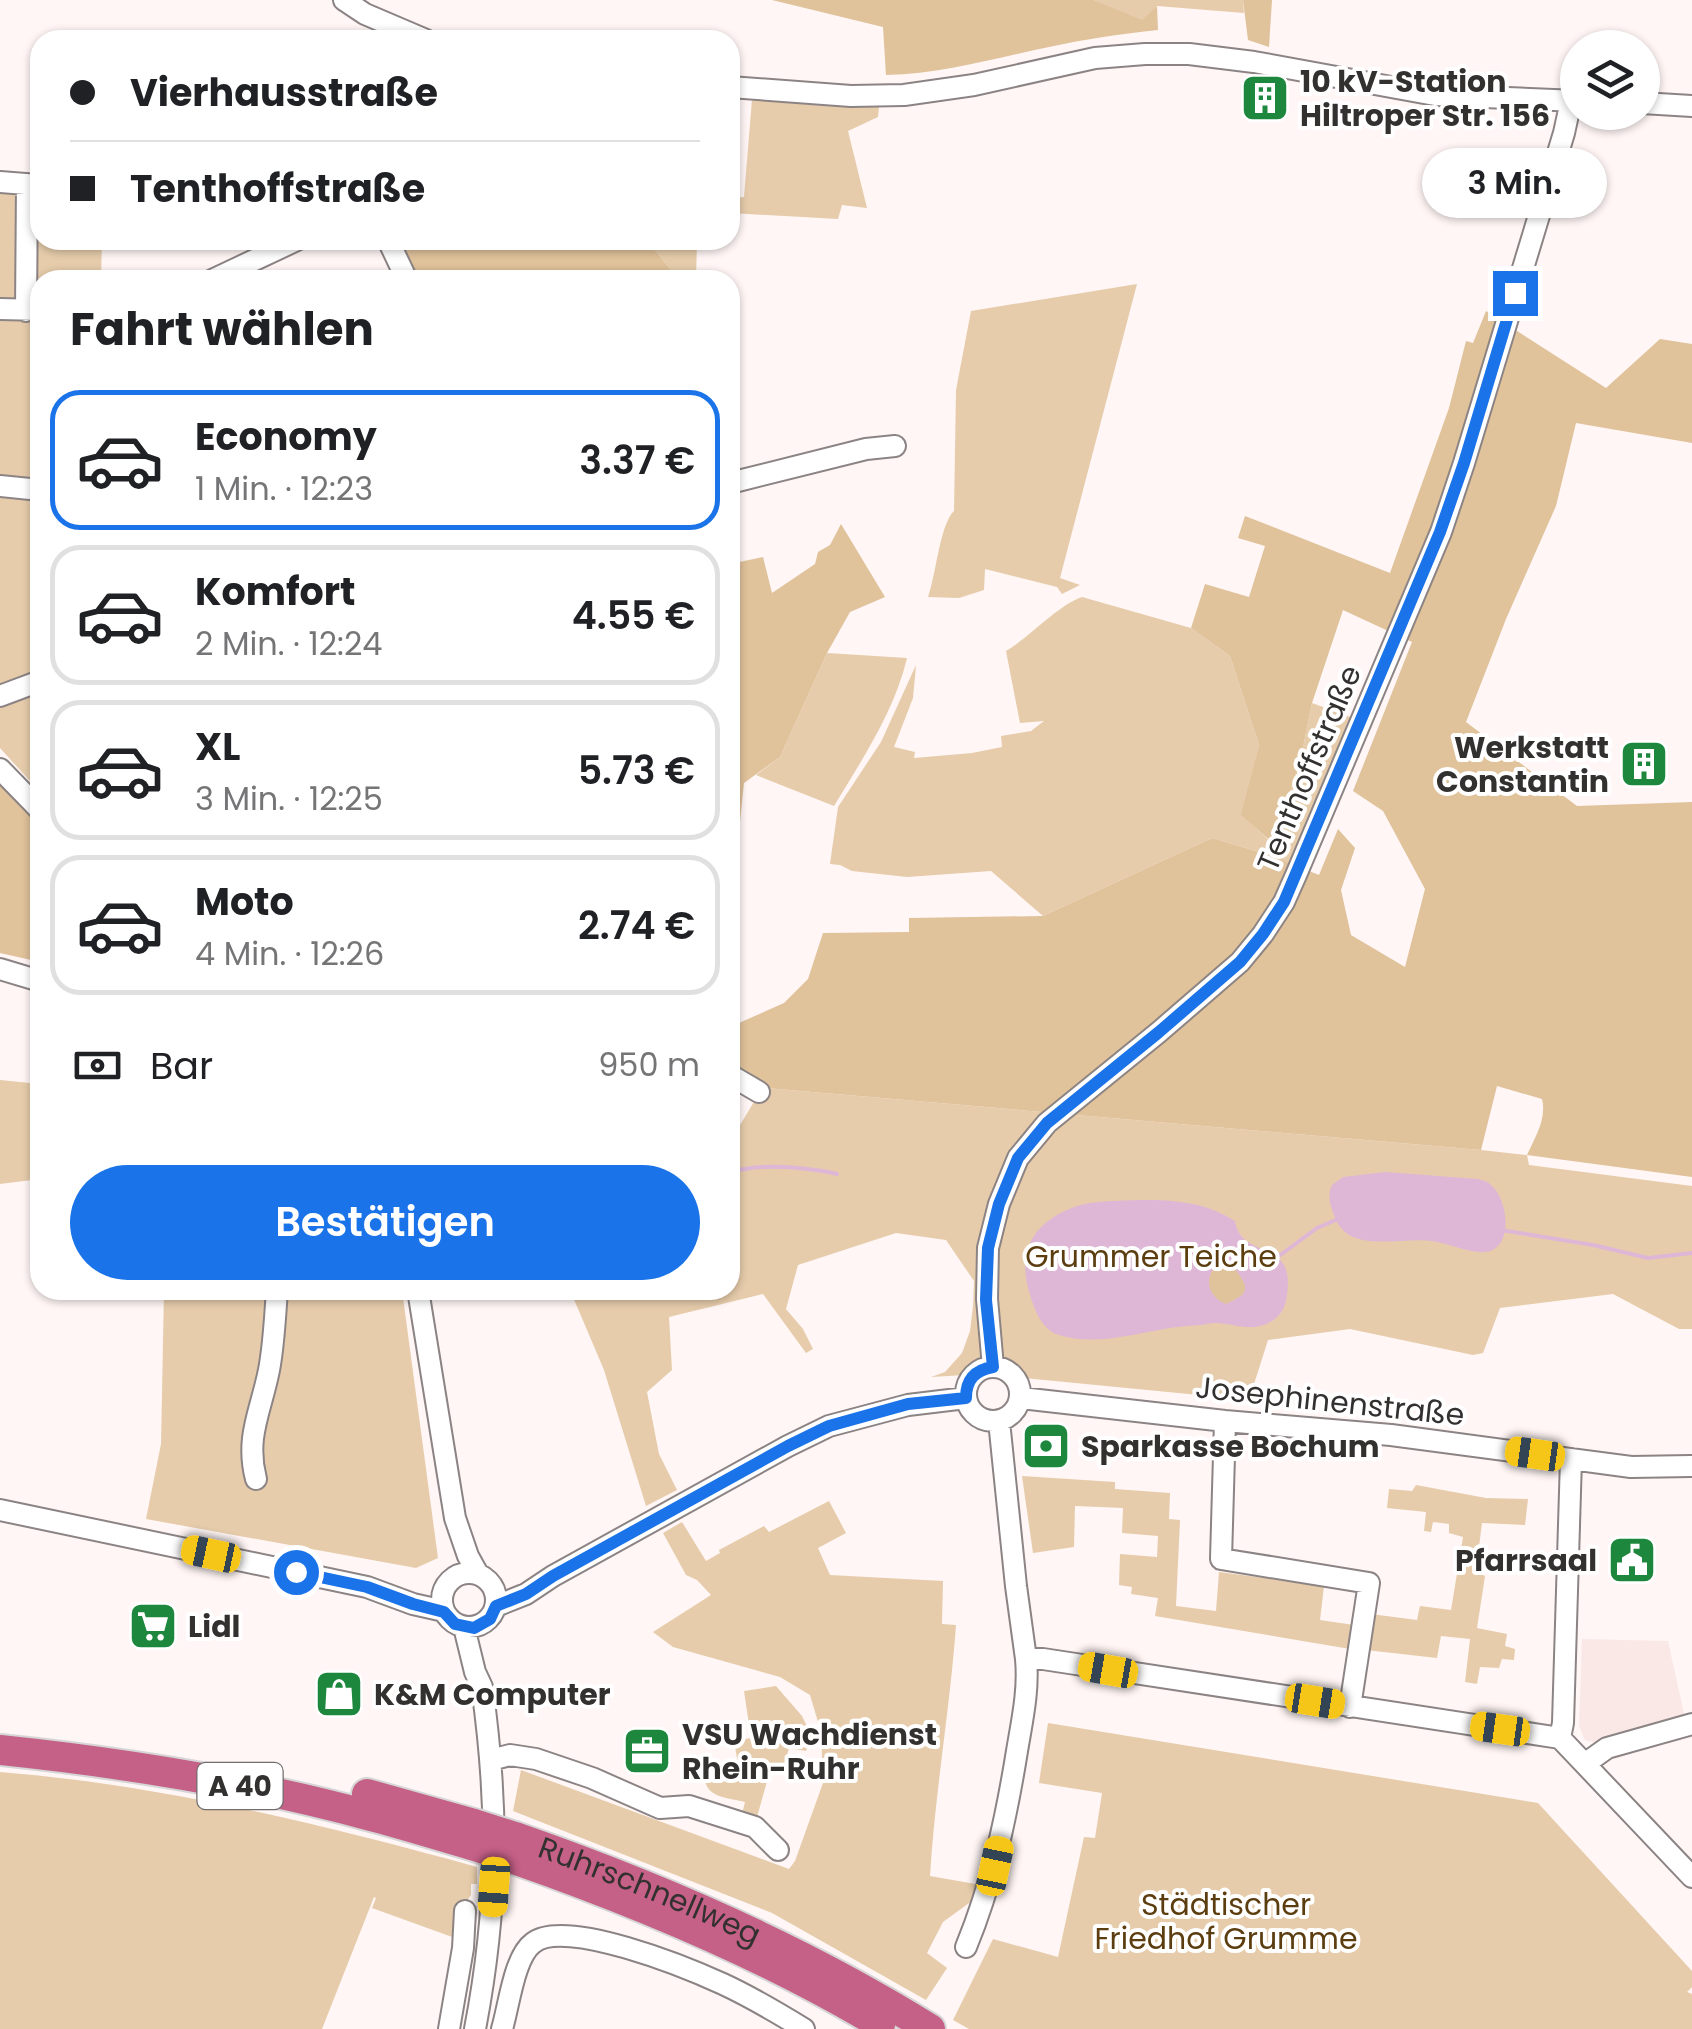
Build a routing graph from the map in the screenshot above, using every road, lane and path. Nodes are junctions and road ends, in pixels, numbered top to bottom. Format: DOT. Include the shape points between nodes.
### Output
graph roads {
  1 [pos="344,0"];
  2 [pos="403,30"];
  3 [pos="740,87"];
  4 [pos="1560,100"];
  5 [pos="1660,104"];
  6 [pos="1692,106"];
  7 [pos="1565,130"];
  8 [pos="0,182"];
  9 [pos="30,185"];
  10 [pos="276,250"];
  11 [pos="233,270"];
  12 [pos="0,310"];
  13 [pos="30,311"];
  14 [pos="896,446"];
  15 [pos="740,480"];
  16 [pos="0,486"];
  17 [pos="30,489"];
  18 [pos="30,685"];
  19 [pos="0,696"];
  20 [pos="0,768"];
  21 [pos="30,800"];
  22 [pos="0,969"];
  23 [pos="30,977"];
  24 [pos="740,1082"];
  25 [pos="759,1092"];
  26 [pos="276,1300"];
  27 [pos="420,1300"];
  28 [pos="993,1367"];
  29 [pos="966,1398"];
  30 [pos="1021,1398"];
  31 [pos="999,1421"];
  32 [pos="1225,1421"];
  33 [pos="1571,1459"];
  34 [pos="1692,1466"];
  35 [pos="256,1480"];
  36 [pos="0,1510"];
  37 [pos="454,1518"];
  38 [pos="553,1576"];
  39 [pos="484,1579"];
  40 [pos="448,1584"];
  41 [pos="367,1587"];
  42 [pos="444,1612"];
  43 [pos="482,1619"];
  44 [pos="1026,1659"];
  45 [pos="1350,1706"];
  46 [pos="1692,1724"];
  47 [pos="0,1729"];
  48 [pos="1560,1738"];
  49 [pos="0,1750"];
  50 [pos="490,1760"];
  51 [pos="1586,1763"];
  52 [pos="475,1835"];
  53 [pos="514,1848"];
  54 [pos="778,1850"];
  55 [pos="1692,1876"];
  56 [pos="465,1910"];
  57 [pos="966,1946"];
  58 [pos="927,2027"];
  59 [pos="449,2029"];
  60 [pos="475,2029"];
  61 [pos="502,2029"];
  62 [pos="804,2029"];
  63 [pos="889,2029"];
  1 -- 2 [label="street"];
  3 -- 4 [label="street" via="904,95 1096,58 1189,54 1436,95"];
  5 -- 6 [label="street"];
  7 -- 28 [label="street, Tenthoffstraße" via="1440,532 1284,902 1240,962 1047,1123 1018,1158 988,1248"];
  8 -- 9 [label="street"];
  10 -- 11 [label="street"];
  12 -- 13 [label="street"];
  14 -- 15 [label="street"];
  16 -- 17 [label="street"];
  18 -- 19 [label="street"];
  20 -- 21 [label="street"];
  22 -- 23 [label="street"];
  24 -- 25 [label="street"];
  26 -- 35 [label="street" via="252,1440"];
  27 -- 37 [label="street"];
  28 -- 29 [label="street" via="972,1377"];
  28 -- 30 [label="street" via="1014,1376"];
  29 -- 31 [label="street" via="978,1417"];
  29 -- 38 [label="street" via="908,1404 829,1426"];
  30 -- 31 [label="street" via="1014,1413"];
  30 -- 32 [label="street, Josephinenstraße"];
  31 -- 44 [label="street"];
  32 -- 33 [label="street, Josephinenstraße" via="1390,1434"];
  32 -- 45 [label="street" via="1221,1559 1370,1583"];
  33 -- 34 [label="street, Josephinenstraße"];
  33 -- 48 [label="street"];
  36 -- 41 [label="street"];
  37 -- 39 [label="street"];
  37 -- 40 [label="street"];
  38 -- 39 [label="street" via="512,1584"];
  38 -- 43 [label="street"];
  39 -- 40 [label="street" via="462,1574"];
  39 -- 43 [label="street" via="496,1594"];
  40 -- 41 [label="street" via="425,1592"];
  40 -- 42 [label="street"];
  41 -- 42 [label="street"];
  42 -- 43 [label="street" via="455,1624"];
  43 -- 50 [label="street" via="475,1672"];
  44 -- 45 [label="street"];
  44 -- 57 [label="street" via="995,1866"];
  45 -- 48 [label="street"];
  46 -- 51 [label="street" via="1607,1748"];
  47 -- 52 [label="highway, Ruhrschnellweg / A 40" via="262,1770 380,1797"];
  48 -- 51 [label="street"];
  49 -- 52 [label="highway, Ruhrschnellweg / A 40" via="245,1787"];
  50 -- 54 [label="street" via="536,1759 660,1808 690,1806 755,1827"];
  50 -- 60 [label="street" via="494,1887"];
  51 -- 55 [label="street"];
  52 -- 53 [label="highway, Ruhrschnellweg / A 40, bridge"];
  53 -- 58 [label="highway, Ruhrschnellweg / A 40" via="630,1878 837,1976"];
  53 -- 63 [label="highway, Ruhrschnellweg / A 40" via="766,1962"];
  56 -- 59 [label="street"];
  61 -- 62 [label="street" via="525,1951 544,1936 568,1934 688,1968"];
}
